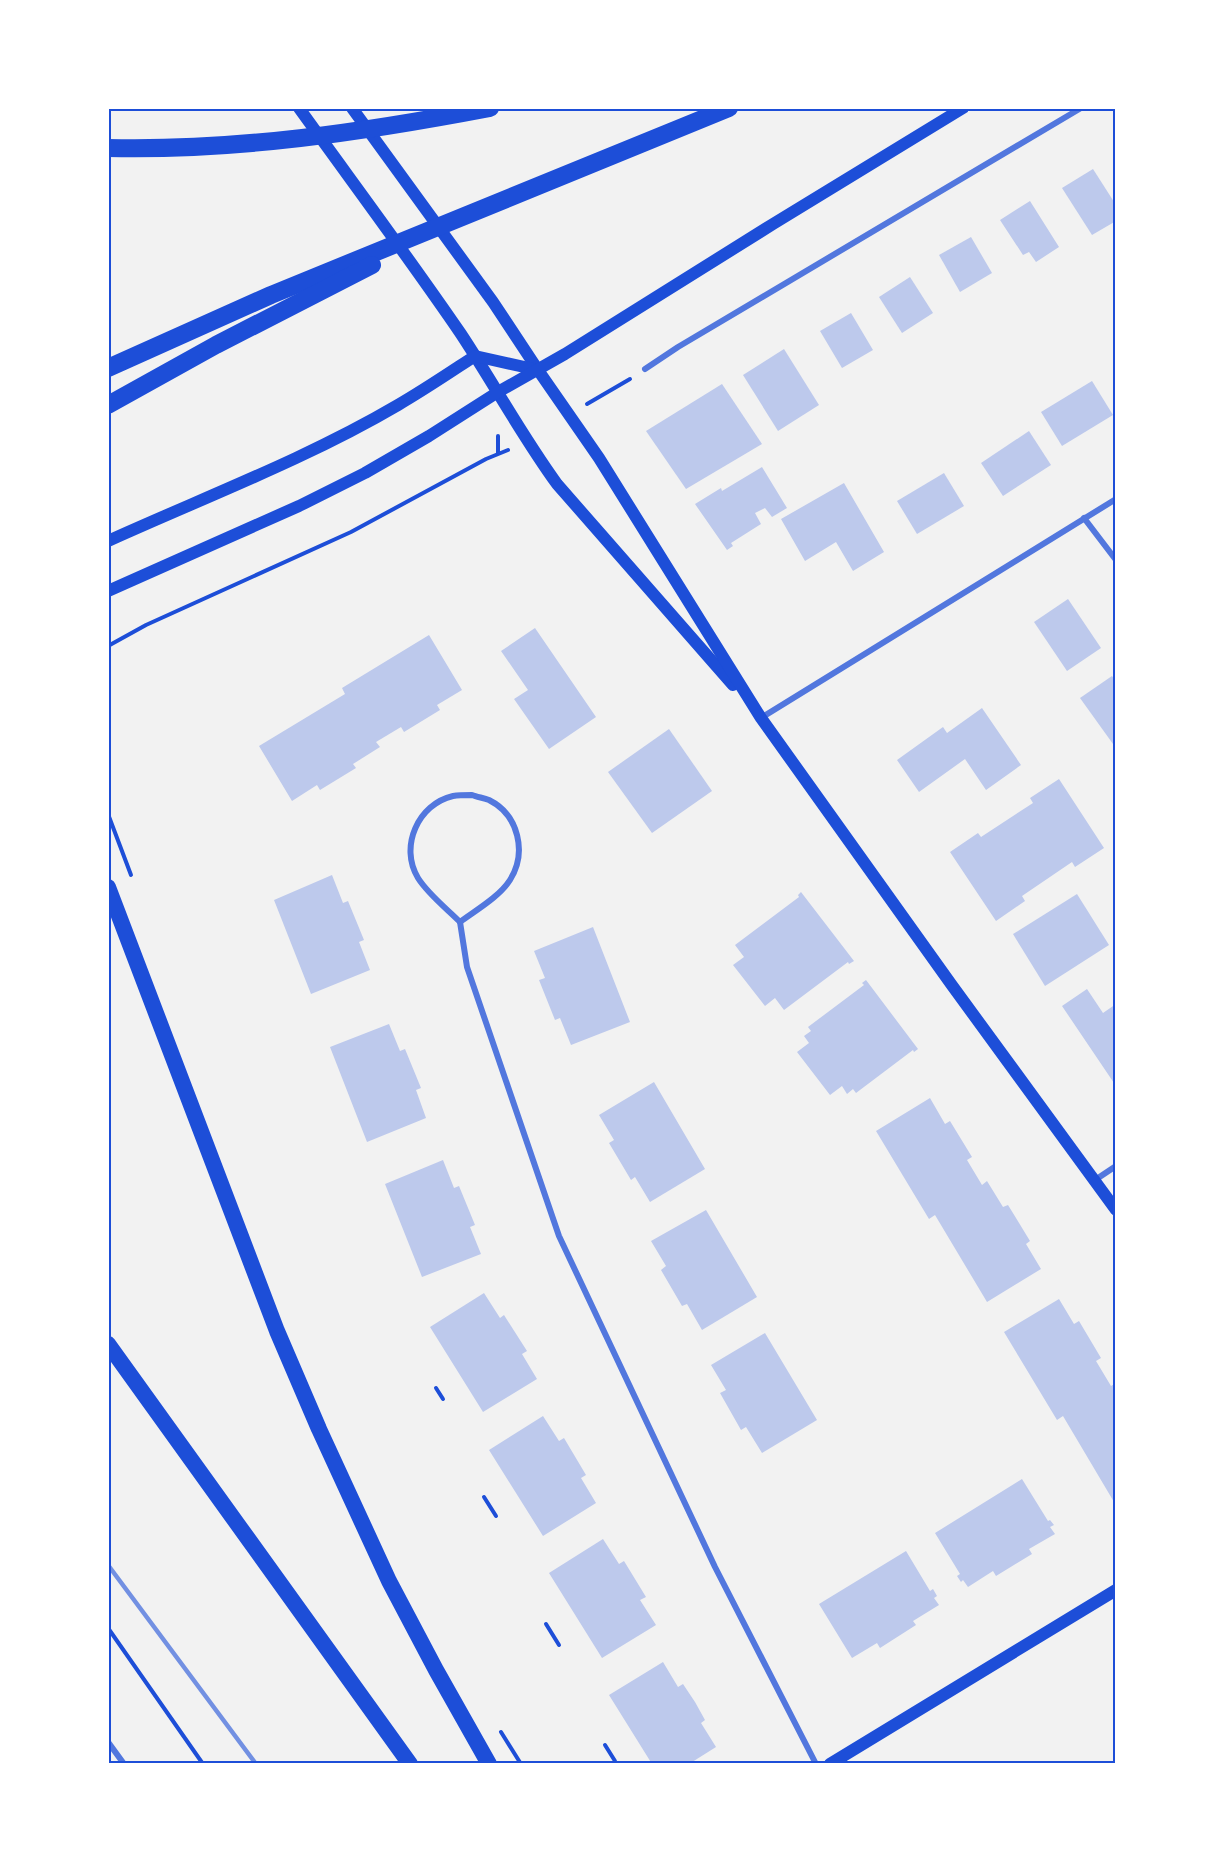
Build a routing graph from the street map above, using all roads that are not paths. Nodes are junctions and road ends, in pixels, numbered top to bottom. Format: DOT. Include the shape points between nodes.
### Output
graph roads {
  1 [pos="299,108"];
  2 [pos="352,108"];
  3 [pos="490,108"];
  4 [pos="729,108"];
  5 [pos="963,108"];
  6 [pos="1081,108"];
  7 [pos="108,148"];
  8 [pos="481,210"];
  9 [pos="475,356"];
  10 [pos="108,368"];
  11 [pos="645,369"];
  12 [pos="538,370"];
  13 [pos="498,392"];
  14 [pos="108,405"];
  15 [pos="1116,499"];
  16 [pos="1084,518"];
  17 [pos="108,541"];
  18 [pos="1116,560"];
  19 [pos="108,591"];
  20 [pos="761,718"];
  21 [pos="108,887"];
  22 [pos="460,922"];
  23 [pos="1116,1166"];
  24 [pos="1094,1180"];
  25 [pos="1116,1210"];
  26 [pos="108,1344"];
  27 [pos="1116,1590"];
  28 [pos="108,1742"];
  29 [pos="124,1764"];
  30 [pos="410,1764"];
  31 [pos="489,1764"];
  32 [pos="816,1764"];
  33 [pos="830,1764"];
  1 -- 9 [label="main road"];
  2 -- 12 [label="main road"];
  3 -- 7 [label="highway" via="294,140"];
  4 -- 8 [label="highway"];
  5 -- 12 [label="main road"];
  6 -- 11 [label="street"];
  8 -- 10 [label="highway" via="271,295"];
  8 -- 14 [label="highway" via="216,345"];
  9 -- 12 [label="main road"];
  9 -- 13 [label="main road"];
  9 -- 17 [label="main road" via="349,431"];
  12 -- 13 [label="main road"];
  12 -- 20 [label="main road" via="599,458"];
  13 -- 19 [label="main road" via="365,473"];
  13 -- 20 [label="main road" via="557,484"];
  15 -- 16 [label="street"];
  16 -- 18 [label="street"];
  16 -- 20 [label="street"];
  20 -- 24 [label="main road"];
  21 -- 31 [label="highway" via="277,1331 319,1429 389,1581"];
  22 -- 22 [label="street" via="496,894 518,864 515,827 505,812 489,800 472,795 453,796 423,813 410,845 411,862 418,878"];
  22 -- 32 [label="street" via="467,967 559,1236 715,1567"];
  23 -- 24 [label="street"];
  24 -- 25 [label="main road"];
  26 -- 30 [label="highway"];
  27 -- 33 [label="main road"];
  28 -- 29 [label="street"];
}
